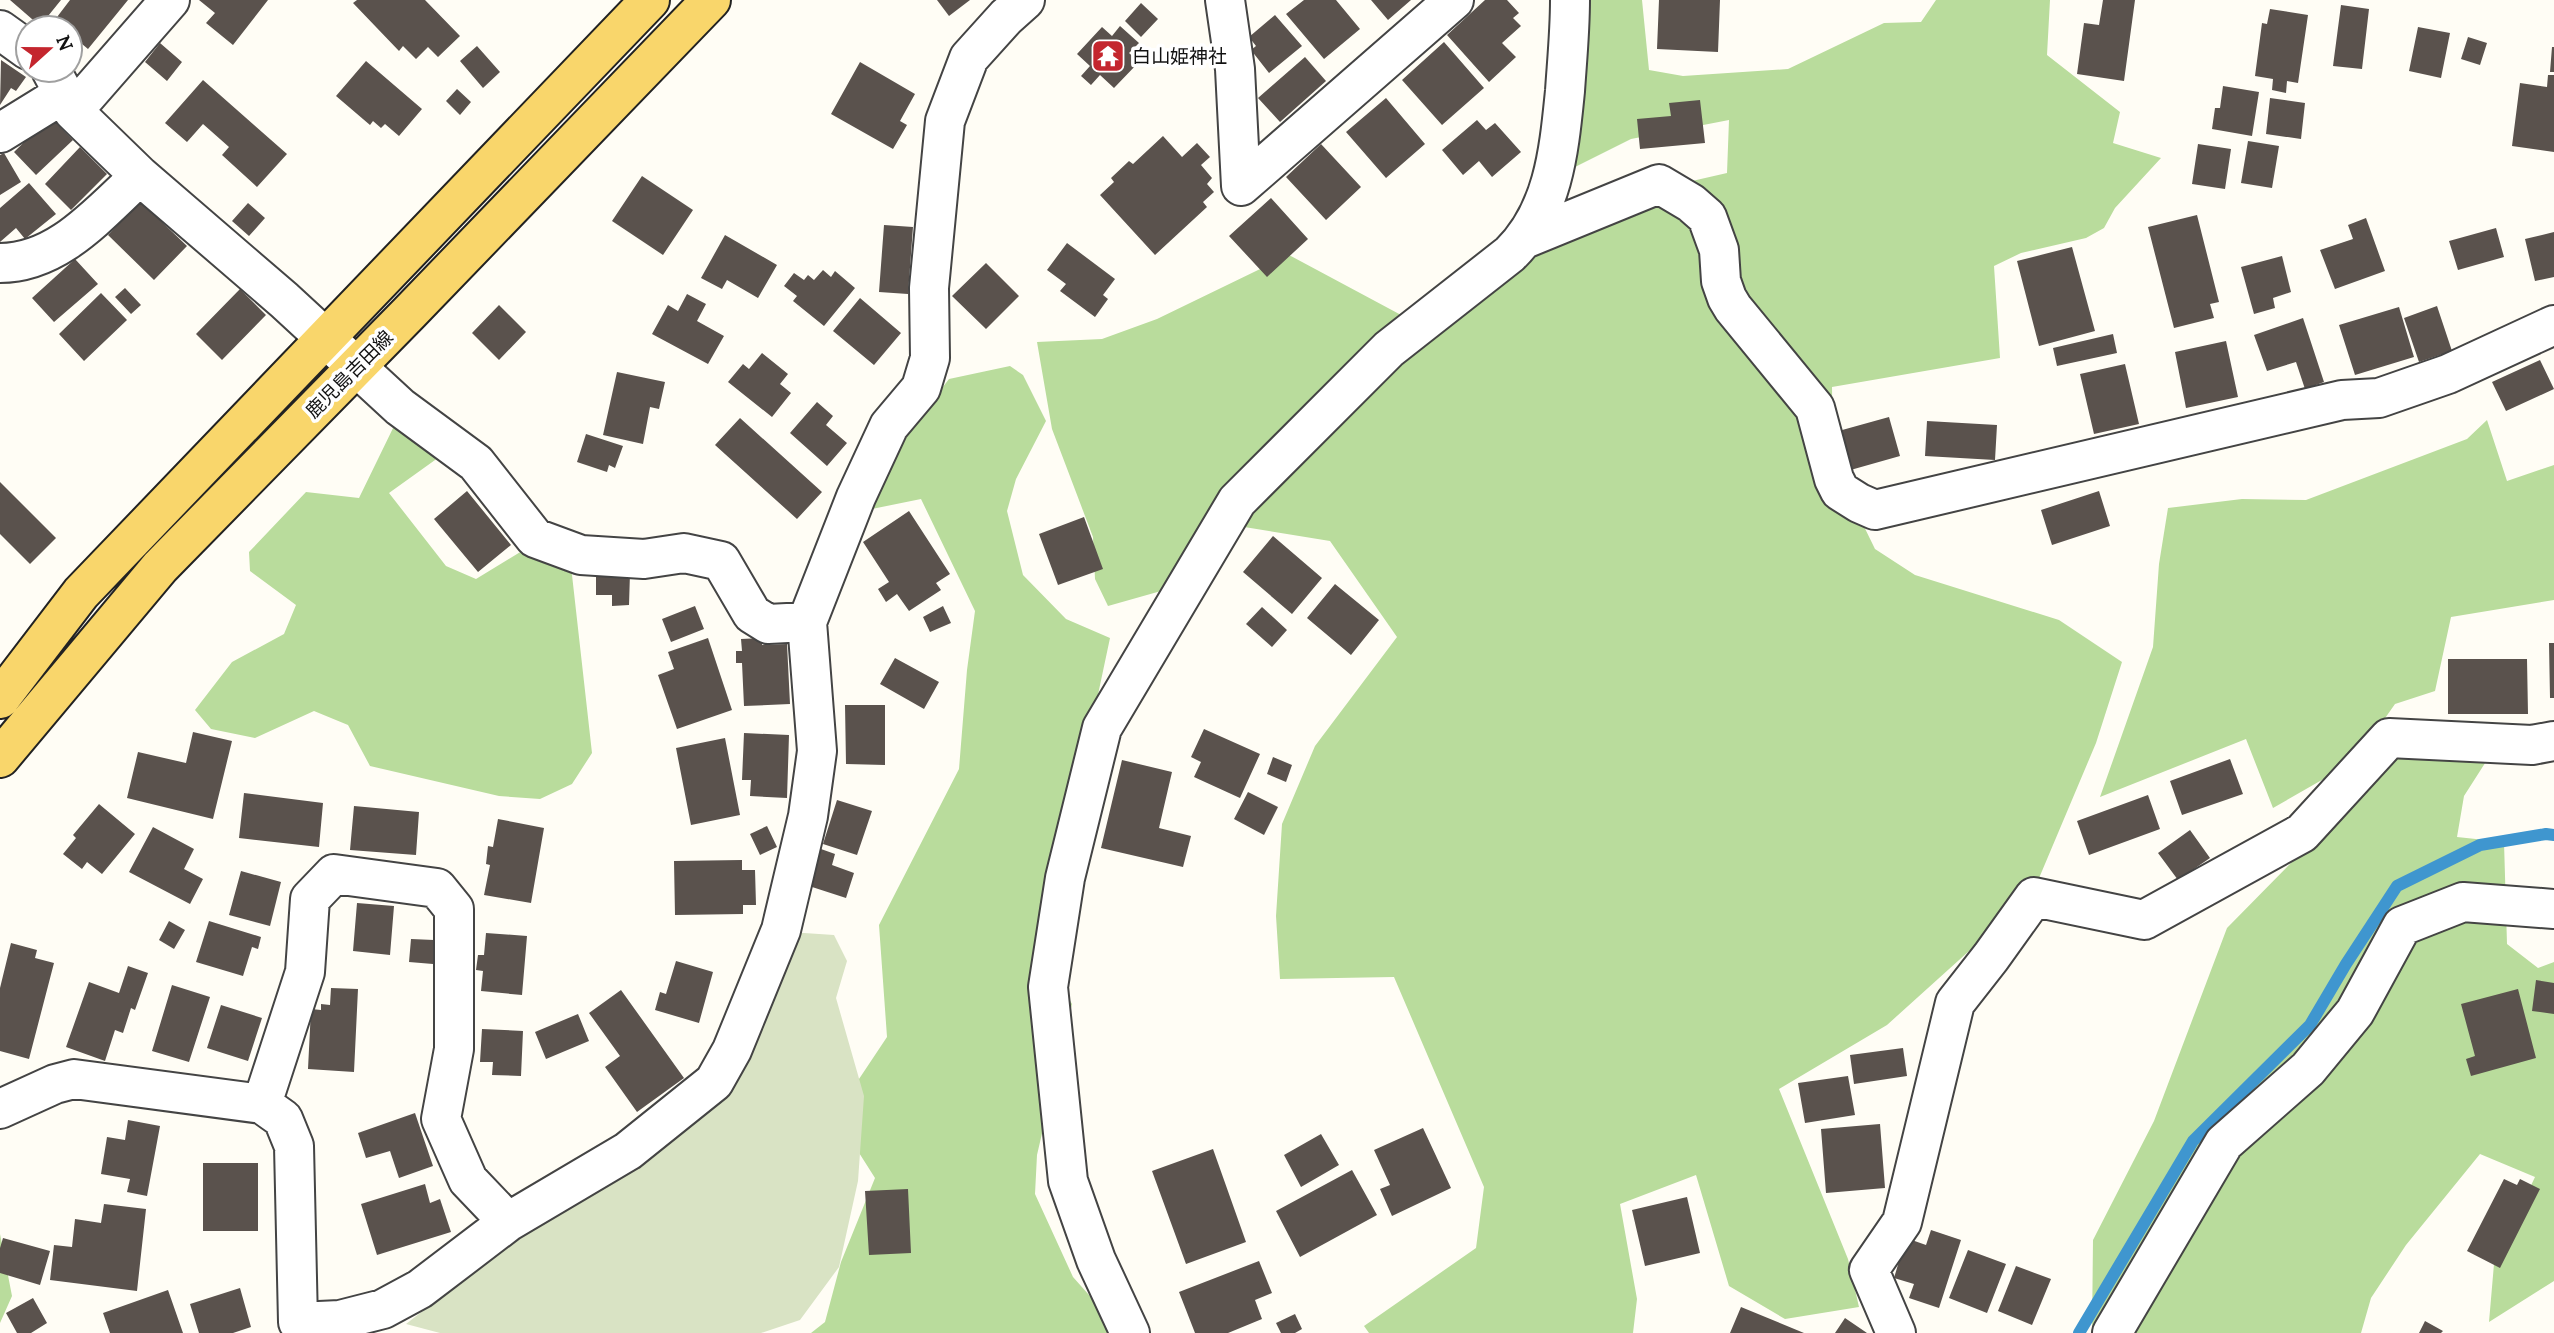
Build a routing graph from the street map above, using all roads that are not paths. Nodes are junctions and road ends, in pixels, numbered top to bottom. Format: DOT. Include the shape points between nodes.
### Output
graph roads {
  1 [pos="170,0"];
  2 [pos="650,0"];
  3 [pos="711,0"];
  4 [pos="1025,0"];
  5 [pos="1225,0"];
  6 [pos="1454,0"];
  7 [pos="1570,0"];
  8 [pos="63,91"];
  9 [pos="0,133"];
  10 [pos="140,176"];
  11 [pos="1527,238"];
  12 [pos="0,263"];
  13 [pos="2554,325"];
  14 [pos="324,338"];
  15 [pos="356,367"];
  16 [pos="807,622"];
  17 [pos="0,699"];
  18 [pos="2554,741"];
  19 [pos="0,758"];
  20 [pos="2554,909"];
  21 [pos="262,1104"];
  22 [pos="0,1109"];
  23 [pos="508,1222"];
  24 [pos="1130,1333"];
  25 [pos="1896,1333"];
  26 [pos="2112,1333"];
  1 -- 8 [label="street"];
  2 -- 14 [label="main road"];
  3 -- 15 [label="main road, 鹿児島吉田線"];
  4 -- 16 [label="street" via="969,58 945,121 929,288 930,358 920,388 889,426"];
  5 -- 6 [label="street" via="1235,69 1241,186"];
  7 -- 11 [label="street" via="1559,154 1546,199"];
  8 -- 9 [label="street"];
  8 -- 10 [label="street"];
  10 -- 12 [label="street" via="66,243 15,263"];
  10 -- 14 [label="street"];
  11 -- 13 [label="street" via="1659,184 1691,203 1707,217 1715,233 1721,281 1733,308 1815,408 1840,491 1875,510 2342,400 2379,398 2448,374"];
  11 -- 24 [label="street" via="1389,349 1237,501 1102,728 1065,878 1048,987 1068,1181 1096,1260"];
  14 -- 15 [label="street"];
  14 -- 17 [label="main road" via="81,593"];
  15 -- 16 [label="street" via="400,407 476,463 535,538 581,555 644,559 684,553 721,561 752,614 768,624"];
  15 -- 19 [label="main road, 鹿児島吉田線" via="160,567"];
  16 -- 23 [label="street" via="817,751 808,816 781,930 732,1050 714,1082 628,1151"];
  18 -- 25 [label="street" via="2532,745 2389,738 2302,833 2144,920 2034,897 1955,1003 1902,1222 1869,1270"];
  20 -- 26 [label="street" via="2463,902 2402,926 2355,1012 2316,1059 2224,1143"];
  21 -- 22 [label="street" via="74,1079"];
  21 -- 23 [label="street" via="282,1119 294,1146 298,1322 340,1320 383,1309 420,1289"];
  21 -- 23 [label="street" via="305,972 310,899 334,874 437,888 454,909 454,1049 441,1119 468,1180"];
}
